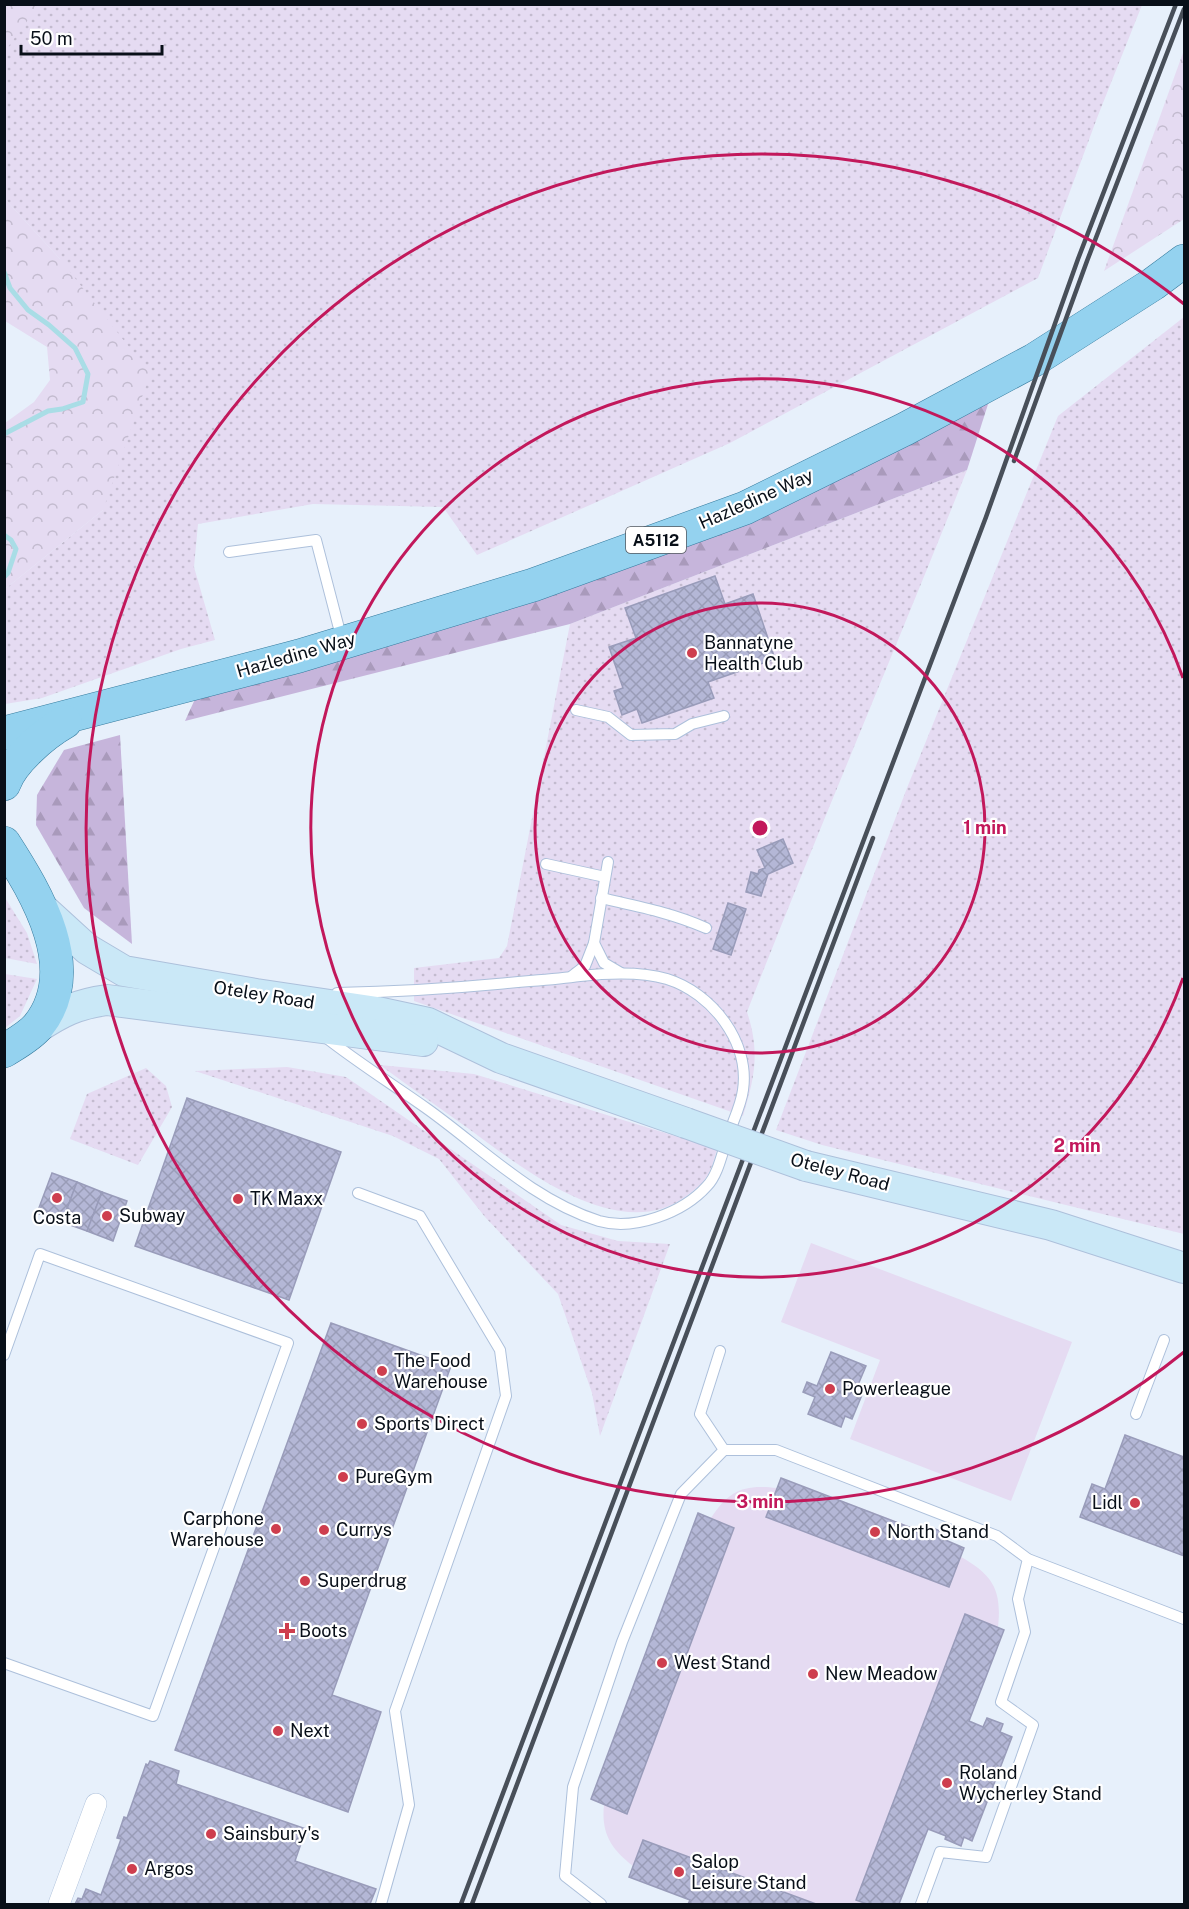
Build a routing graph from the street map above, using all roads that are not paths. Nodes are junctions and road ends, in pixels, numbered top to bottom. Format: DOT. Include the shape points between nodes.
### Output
graph roads {
  1 [pos="1185,261"];
  2 [pos="229,552"];
  3 [pos="343,643"];
  4 [pos="576,710"];
  5 [pos="83,712"];
  6 [pos="724,716"];
  7 [pos="4,733"];
  8 [pos="4,784"];
  9 [pos="4,843"];
  10 [pos="608,862"];
  11 [pos="546,864"];
  12 [pos="605,877"];
  13 [pos="602,898"];
  14 [pos="42,907"];
  15 [pos="706,928"];
  16 [pos="594,943"];
  17 [pos="624,974"];
  18 [pos="570,977"];
  19 [pos="256,994"];
  20 [pos="312,1027"];
  21 [pos="37,1028"];
  22 [pos="4,1052"];
  23 [pos="501,1058"];
  24 [pos="358,1193"];
  25 [pos="1185,1269"];
  26 [pos="1164,1340"];
  27 [pos="720,1351"];
  28 [pos="4,1355"];
  29 [pos="1136,1414"];
  30 [pos="724,1450"];
  31 [pos="1028,1558"];
  32 [pos="1185,1619"];
  33 [pos="4,1663"];
  34 [pos="96,1804"];
  35 [pos="59,1905"];
  36 [pos="381,1905"];
  37 [pos="601,1905"];
  38 [pos="921,1905"];
  1 -- 3 [label="main road, Hazledine Way / A5112" via="1034,360 745,508 533,585"];
  2 -- 3 [label="lane" via="316,540"];
  3 -- 5 [label="main road, Hazledine Way / A5112"];
  4 -- 6 [label="lane" via="608,717 631,735 675,734 692,724"];
  5 -- 7 [label="main road, Hazledine Way / A5112"];
  5 -- 8 [label="main road, Hazledine Way / A5112" via="31,749 17,762"];
  9 -- 14 [label="main road"];
  10 -- 12 [label="lane"];
  11 -- 12 [label="lane"];
  12 -- 13 [label="lane"];
  13 -- 15 [label="lane"];
  13 -- 16 [label="lane"];
  14 -- 19 [label="main road, Oteley Road" via="87,949 124,971"];
  14 -- 21 [label="main road" via="58,974 49,1009"];
  16 -- 17 [label="lane" via="604,963"];
  16 -- 18 [label="lane" via="585,966"];
  17 -- 18 [label="lane"];
  17 -- 20 [label="lane" via="665,978 685,986 720,1015 734,1035 743,1061 743,1090 710,1185 675,1211 637,1223 601,1221 559,1204 522,1182"];
  18 -- 19 [label="lane" via="409,992"];
  19 -- 23 [label="main road, Oteley Road" via="428,1023"];
  20 -- 21 [label="main road, Oteley Road" via="107,1000 77,1005"];
  20 -- 23 [label="main road, Oteley Road" via="424,1041"];
  21 -- 22 [label="main road"];
  23 -- 25 [label="main road, Oteley Road, bridge" via="806,1166 1052,1225"];
  24 -- 36 [label="lane" via="420,1216 500,1350 506,1396 395,1711 409,1805"];
  26 -- 29 [label="lane"];
  27 -- 30 [label="lane" via="700,1414"];
  28 -- 33 [label="lane" via="40,1254 288,1343 153,1716"];
  30 -- 31 [label="lane" via="776,1450 997,1536"];
  30 -- 37 [label="lane" via="681,1494 622,1642 573,1786 565,1876"];
  31 -- 32 [label="lane"];
  31 -- 38 [label="lane" via="1018,1599 1024,1632 1001,1702 1033,1725 986,1857 940,1852"];
  34 -- 35 [label="street"];
}
